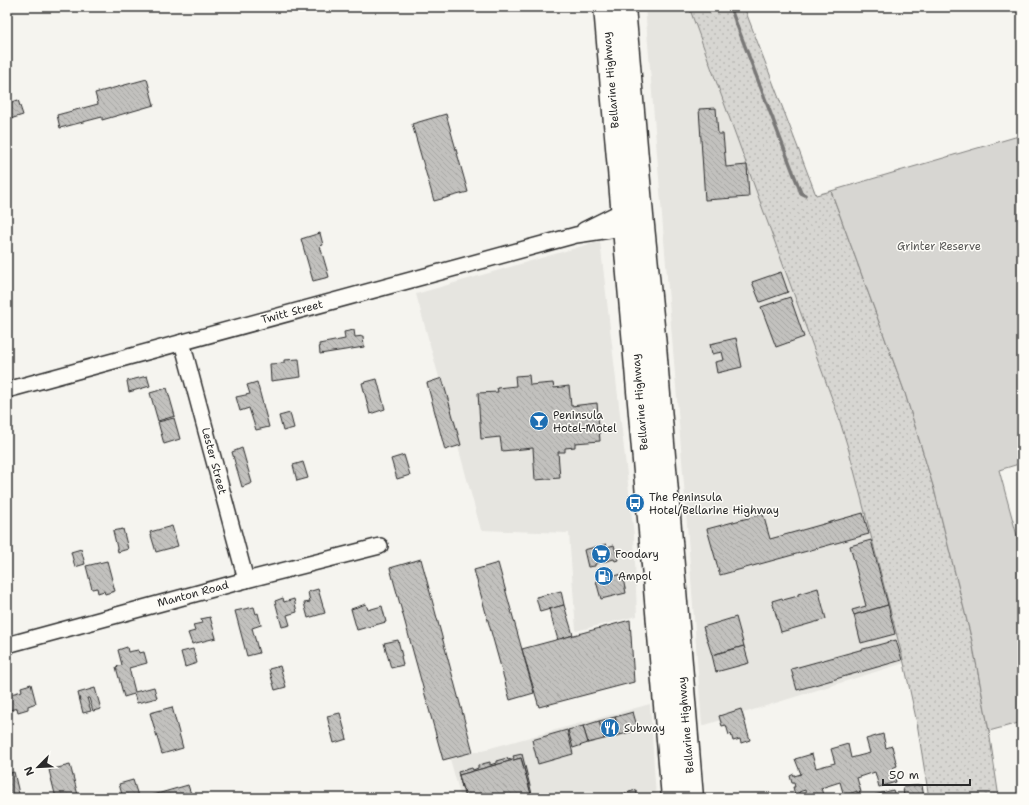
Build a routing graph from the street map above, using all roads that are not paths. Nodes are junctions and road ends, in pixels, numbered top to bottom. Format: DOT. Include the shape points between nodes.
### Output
graph roads {
  1 [pos="605,7"];
  2 [pos="624,7"];
  3 [pos="629,219"];
  4 [pos="182,342"];
  5 [pos="7,390"];
  6 [pos="380,546"];
  7 [pos="246,580"];
  8 [pos="7,645"];
  9 [pos="673,798"];
  10 [pos="692,798"];
  1 -- 3 [label="highway, Bellarine Highway"];
  2 -- 3 [label="highway, Bellarine Highway"];
  3 -- 4 [label="street, Twitt Street"];
  3 -- 9 [label="highway, Bellarine Highway" via="638,376"];
  3 -- 10 [label="highway, Bellarine Highway" via="655,346"];
  4 -- 5 [label="street, Twitt Street"];
  4 -- 7 [label="street, Lester Street"];
  6 -- 7 [label="street, Manton Road"];
  7 -- 8 [label="street, Manton Road"];
}
